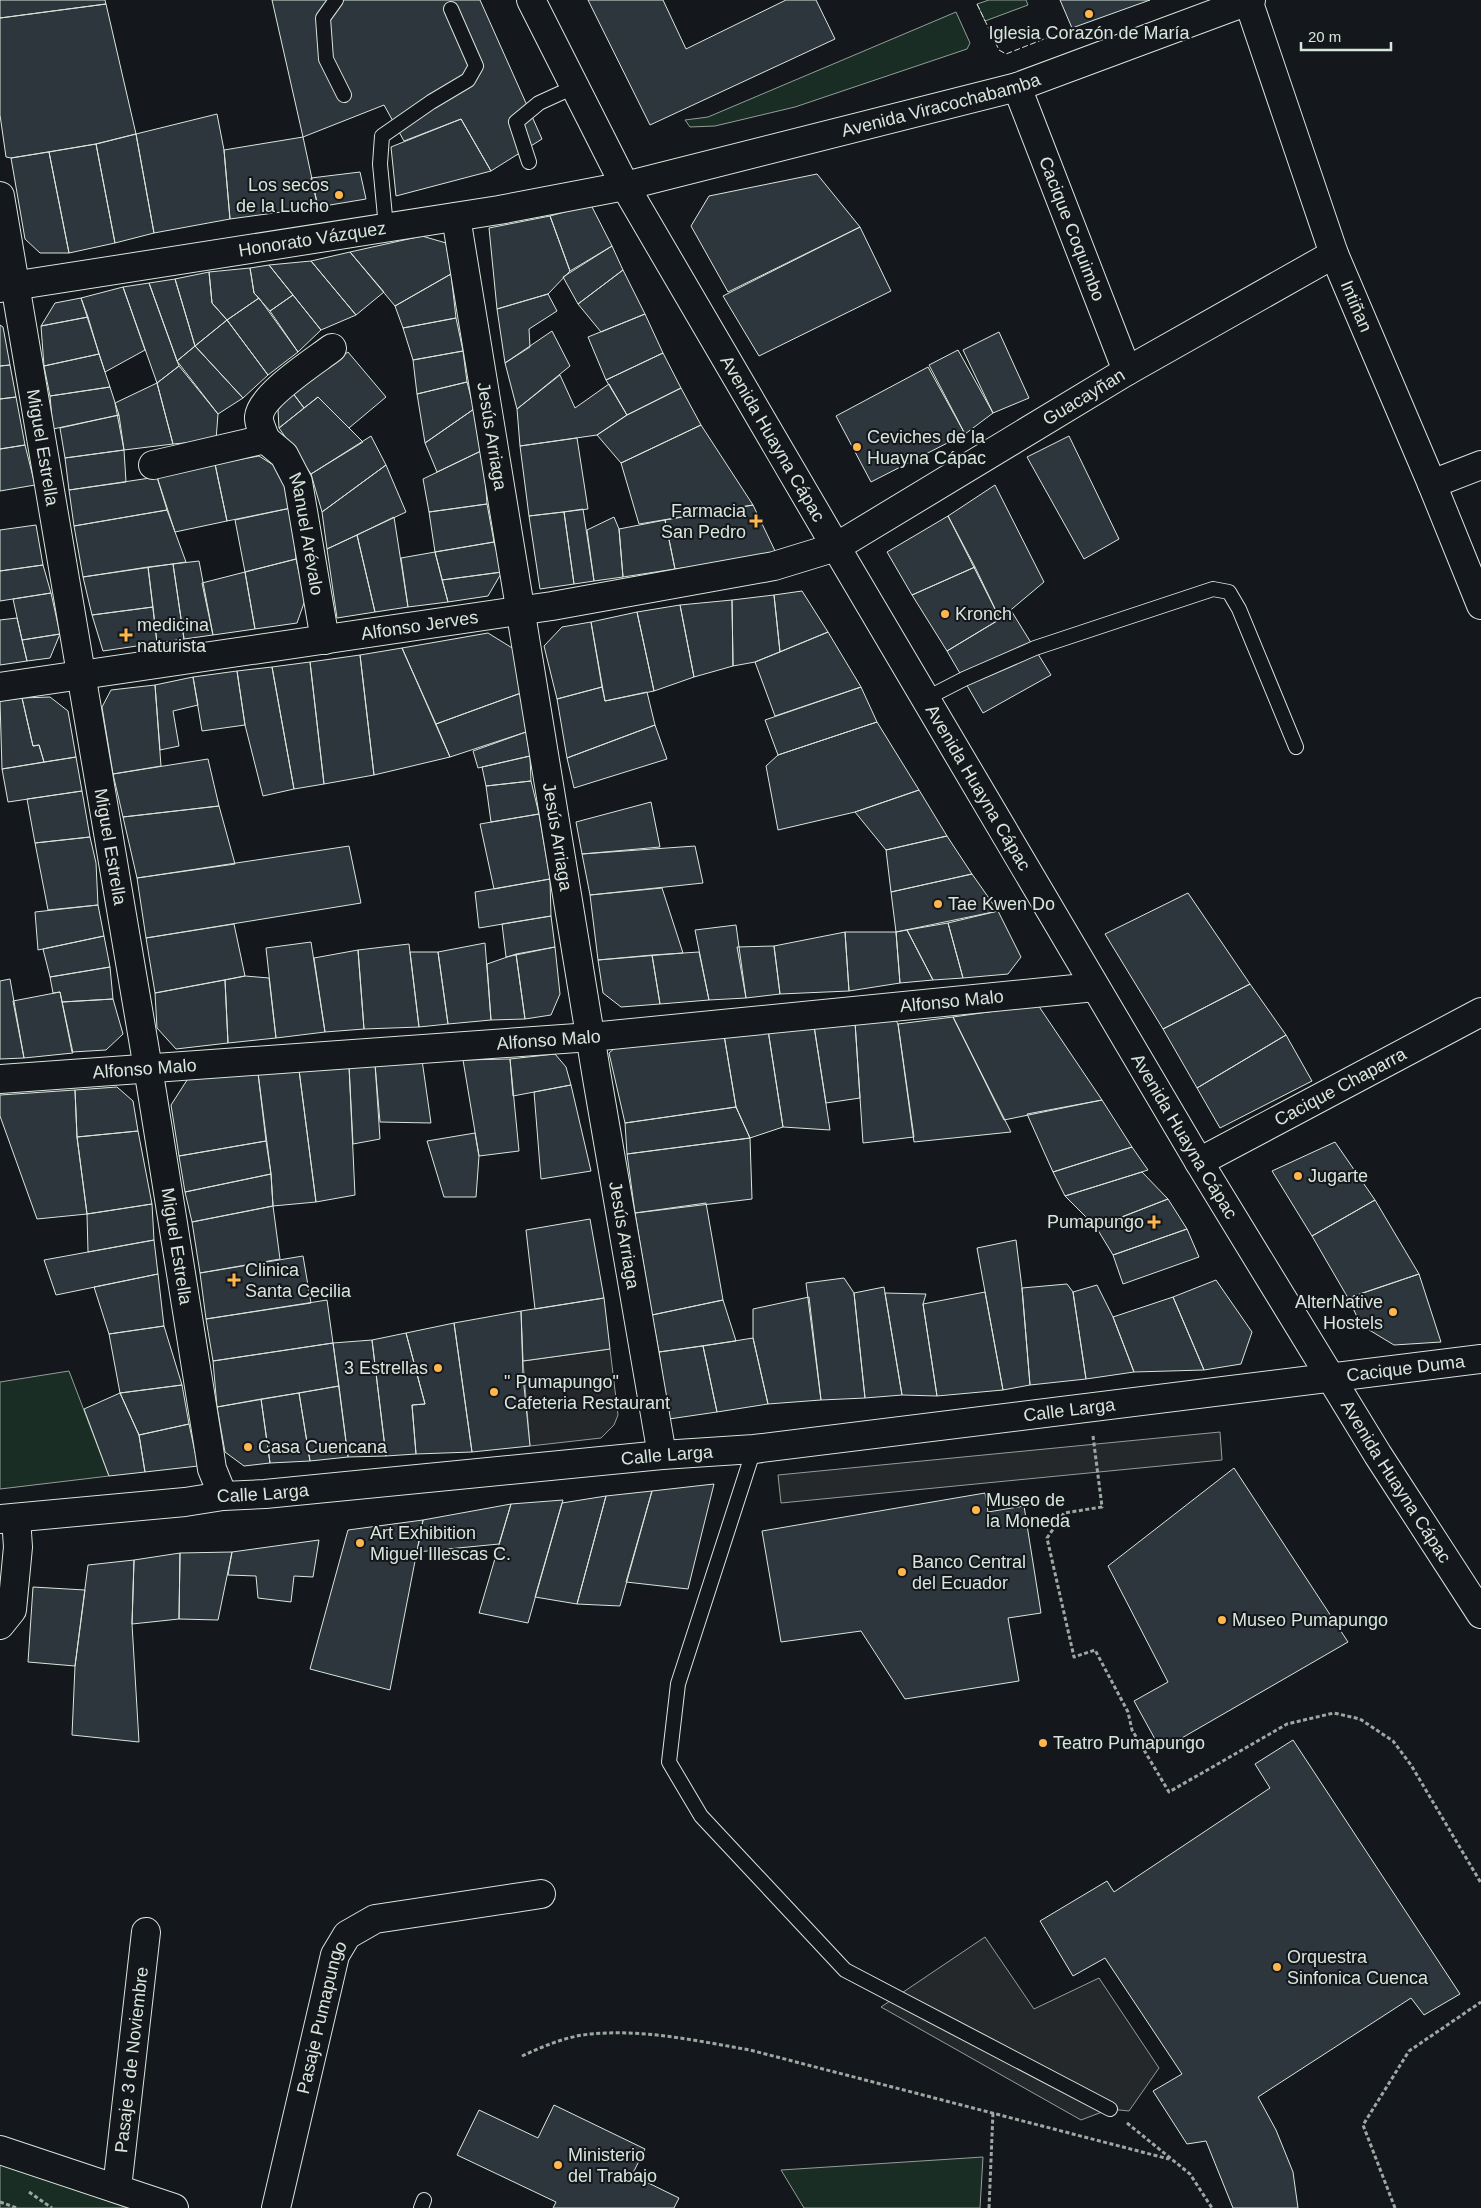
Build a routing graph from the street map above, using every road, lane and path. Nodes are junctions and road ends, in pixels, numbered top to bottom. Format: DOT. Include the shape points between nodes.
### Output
graph roads {
  1 [pos="336,0"];
  2 [pos="531,0"];
  3 [pos="1249,0"];
  4 [pos="451,9"];
  5 [pos="574,87"];
  6 [pos="1017,87"];
  7 [pos="344,95"];
  8 [pos="529,162"];
  9 [pos="625,186"];
  10 [pos="0,196"];
  11 [pos="456,217"];
  12 [pos="386,227"];
  13 [pos="1334,254"];
  14 [pos="8,286"];
  15 [pos="332,348"];
  16 [pos="1127,372"];
  17 [pos="265,439"];
  18 [pos="153,465"];
  19 [pos="1481,465"];
  20 [pos="1432,484"];
  21 [pos="836,547"];
  22 [pos="1481,605"];
  23 [pos="522,610"];
  24 [pos="325,640"];
  25 [pos="82,677"];
  26 [pos="0,687"];
  27 [pos="925,699"];
  28 [pos="1296,747"];
  29 [pos="1095,987"];
  30 [pos="1481,1012"];
  31 [pos="591,1037"];
  32 [pos="148,1068"];
  33 [pos="0,1079"];
  34 [pos="1199,1162"];
  35 [pos="1481,1359"];
  36 [pos="1331,1379"];
  37 [pos="1090,1408"];
  38 [pos="754,1448"];
  39 [pos="662,1455"];
  40 [pos="223,1496"];
  41 [pos="8,1519"];
  42 [pos="1481,1614"];
  43 [pos="0,1626"];
  44 [pos="1481,1883"];
  45 [pos="541,1894"];
  46 [pos="146,1932"];
  47 [pos="1481,2002"];
  48 [pos="522,2056"];
  49 [pos="1110,2109"];
  50 [pos="993,2112"];
  51 [pos="0,2150"];
  52 [pos="1169,2158"];
  53 [pos="117,2188"];
  54 [pos="0,2202"];
  55 [pos="17,2208"];
  56 [pos="174,2208"];
  57 [pos="276,2208"];
  58 [pos="989,2208"];
  59 [pos="1212,2208"];
  60 [pos="1395,2208"];
  1 -- 7 [label="lane" via="323,18 326,59"];
  2 -- 5 [label="street, Avenida Huayna Cápac"];
  3 -- 6 [label="street, Avenida Viracochabamba"];
  3 -- 13 [label="street, Intiñan"];
  4 -- 12 [label="lane" via="476,66 468,80 382,136 380,164"];
  5 -- 8 [label="lane" via="539,104 516,122"];
  5 -- 9 [label="street, Avenida Huayna Cápac"];
  6 -- 9 [label="street, Avenida Viracochabamba"];
  6 -- 16 [label="street, Cacique Coquimbo"];
  9 -- 11 [label="street, Honorato Vázquez"];
  9 -- 21 [label="street, Avenida Huayna Cápac"];
  10 -- 14 [label="street, Miguel Estrella"];
  11 -- 12 [label="street, Honorato Vázquez"];
  11 -- 23 [label="street, Jesús Arriaga"];
  12 -- 14 [label="street, Honorato Vázquez"];
  13 -- 16 [label="street, Guacayñan"];
  13 -- 20 [label="street, Intiñan"];
  14 -- 25 [label="street, Miguel Estrella"];
  15 -- 17 [label="street" via="274,393 264,405 259,417"];
  16 -- 21 [label="street, Guacayñan"];
  17 -- 18 [label="street"];
  17 -- 24 [label="street, Manuel Arévalo" via="284,456 298,482"];
  19 -- 20 [label="street"];
  20 -- 22 [label="street, Intiñan"];
  21 -- 23 [label="street, Alfonso Jerves" via="774,566"];
  21 -- 27 [label="street, Avenida Huayna Cápac"];
  23 -- 24 [label="street, Alfonso Jerves"];
  23 -- 31 [label="street, Jesús Arriaga"];
  24 -- 25 [label="street, Alfonso Jerves"];
  25 -- 26 [label="street, Alfonso Jerves"];
  25 -- 32 [label="street, Miguel Estrella"];
  27 -- 28 [label="lane" via="1035,648 1213,589 1229,592 1239,609"];
  27 -- 29 [label="street, Avenida Huayna Cápac"];
  29 -- 31 [label="street, Alfonso Malo"];
  29 -- 34 [label="street, Avenida Huayna Cápac"];
  30 -- 34 [label="street, Cacique Chaparra"];
  31 -- 32 [label="street, Alfonso Malo"];
  31 -- 39 [label="street, Jesús Arriaga"];
  32 -- 33 [label="street, Alfonso Malo"];
  32 -- 40 [label="street, Miguel Estrella" via="212,1469"];
  34 -- 36 [label="street, Avenida Huayna Cápac"];
  35 -- 36 [label="street, Cacique Duma"];
  36 -- 37 [label="street, Calle Larga"];
  36 -- 42 [label="street, Avenida Huayna Cápac"];
  37 -- 38 [label="street, Calle Larga"];
  37 -- 44 [label="path" via="1102,1508 1064,1513 1047,1538 1050,1556 1074,1657 1095,1650 1128,1712 1132,1730 1169,1792 1287,1724 1334,1713 1360,1719 1393,1740"];
  38 -- 39 [label="street, Calle Larga"];
  38 -- 49 [label="lane" via="678,1684 669,1762 701,1816 845,1970"];
  39 -- 40 [label="street, Calle Larga"];
  40 -- 41 [label="street, Calle Larga"];
  41 -- 43 [label="street" via="18,1547 12,1610"];
  45 -- 57 [label="street, Pasaje Pumapungo" via="375,1919 347,1935 335,1956"];
  46 -- 53 [label="street, Pasaje 3 de Noviembre"];
  47 -- 60 [label="path" via="1409,2051 1363,2126"];
  48 -- 50 [label="path" via="551,2043 590,2034 686,2038 750,2050"];
  49 -- 52 [label="path"];
  50 -- 52 [label="path"];
  50 -- 58 [label="path"];
  51 -- 53 [label="street"];
  52 -- 59 [label="path" via="1190,2174"];
  53 -- 56 [label="street"];
  54 -- 55 [label="path"];
}
